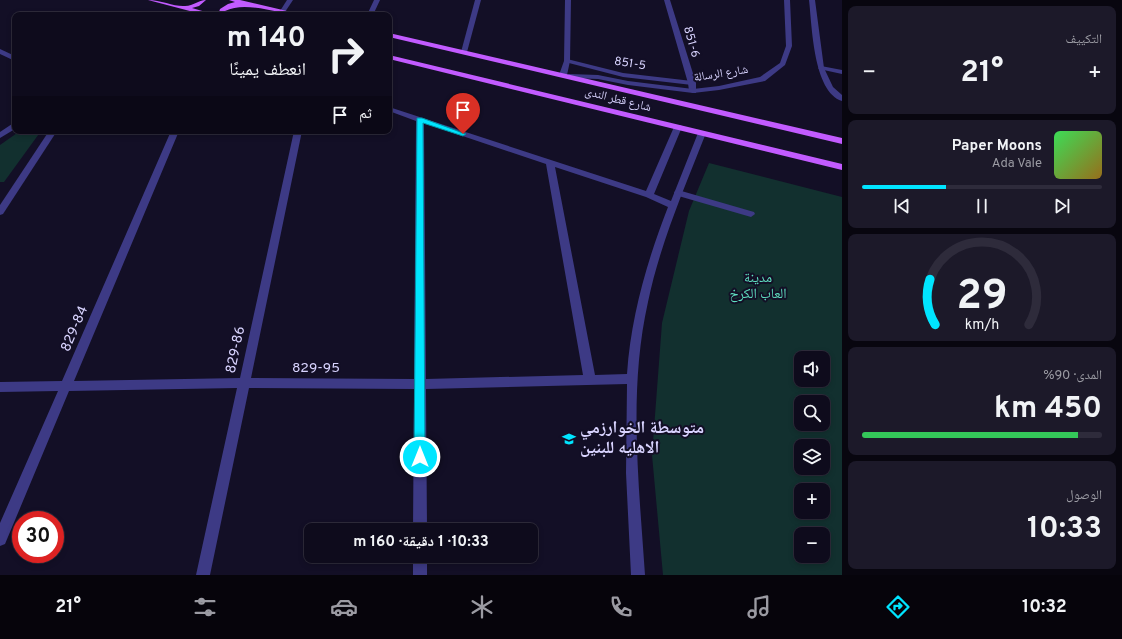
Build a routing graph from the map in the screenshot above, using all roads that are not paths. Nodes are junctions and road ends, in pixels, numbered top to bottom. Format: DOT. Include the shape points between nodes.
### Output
graph roads {
  1 [pos="151,0"];
  2 [pos="203,0"];
  3 [pos="232,0"];
  4 [pos="290,0"];
  5 [pos="377,0"];
  6 [pos="478,0"];
  7 [pos="568,0"];
  8 [pos="667,0"];
  9 [pos="787,0"];
  10 [pos="812,0"];
  11 [pos="243,2"];
  12 [pos="184,8"];
  13 [pos="283,11"];
  14 [pos="201,12"];
  15 [pos="222,12"];
  16 [pos="288,12"];
  17 [pos="371,12"];
  18 [pos="392,36"];
  19 [pos="0,51"];
  20 [pos="464,52"];
  21 [pos="12,57"];
  22 [pos="392,58"];
  23 [pos="567,61"];
  24 [pos="821,68"];
  25 [pos="842,72"];
  26 [pos="566,75"];
  27 [pos="692,87"];
  28 [pos="842,99"];
  29 [pos="392,110"];
  30 [pos="420,120"];
  31 [pos="678,127"];
  32 [pos="12,128"];
  33 [pos="702,133"];
  34 [pos="51,134"];
  35 [pos="174,134"];
  36 [pos="297,134"];
  37 [pos="0,136"];
  38 [pos="842,141"];
  39 [pos="550,162"];
  40 [pos="842,167"];
  41 [pos="678,193"];
  42 [pos="649,195"];
  43 [pos="672,205"];
  44 [pos="0,212"];
  45 [pos="751,214"];
  46 [pos="633,379"];
  47 [pos="590,380"];
  48 [pos="244,383"];
  49 [pos="420,384"];
  50 [pos="66,386"];
  51 [pos="0,387"];
  52 [pos="420,523"];
  53 [pos="0,538"];
  54 [pos="420,563"];
  55 [pos="203,575"];
  56 [pos="420,575"];
  57 [pos="638,575"];
  1 -- 12 [label="main road"];
  2 -- 12 [label="main road"];
  3 -- 11 [label="main road"];
  4 -- 13 [label="street"];
  5 -- 17 [label="street"];
  6 -- 20 [label="street"];
  7 -- 23 [label="street"];
  8 -- 27 [label="street, 851-6"];
  9 -- 27 [label="street, شارع الرسالة" via="789,46 783,64 762,79 719,88"];
  10 -- 24 [label="street"];
  11 -- 13 [label="main road"];
  11 -- 15 [label="main road" via="230,5"];
  12 -- 14 [label="main road"];
  13 -- 16 [label="main road"];
  18 -- 20 [label="main road, شارع قطر الندى"];
  19 -- 21 [label="street"];
  20 -- 26 [label="main road, شارع قطر الندى"];
  22 -- 31 [label="main road, شارع قطر الندى"];
  23 -- 26 [label="street"];
  23 -- 27 [label="street, 851-5" via="623,75"];
  24 -- 25 [label="street"];
  24 -- 28 [label="street" via="830,88"];
  26 -- 27 [label="street, شارع الرسالة" via="598,77 628,83"];
  26 -- 38 [label="main road, شارع قطر الندى"];
  29 -- 30 [label="street"];
  30 -- 39 [label="street"];
  30 -- 49 [label="street"];
  31 -- 33 [label="main road, شارع قطر الندى"];
  31 -- 42 [label="street"];
  32 -- 37 [label="street"];
  33 -- 40 [label="main road, شارع قطر الندى"];
  33 -- 41 [label="street"];
  34 -- 44 [label="street"];
  35 -- 50 [label="street, 829-84"];
  36 -- 48 [label="street, 829-86"];
  39 -- 42 [label="street"];
  39 -- 47 [label="street"];
  41 -- 43 [label="street"];
  41 -- 45 [label="street"];
  42 -- 43 [label="street"];
  43 -- 46 [label="street" via="647,284 638,328"];
  46 -- 47 [label="street, 829-95"];
  46 -- 57 [label="street" via="630,431"];
  47 -- 49 [label="street, 829-95"];
  48 -- 49 [label="street, 829-95"];
  48 -- 50 [label="street, 829-95"];
  48 -- 55 [label="street, 829-86"];
  49 -- 52 [label="street"];
  50 -- 51 [label="street, 829-95"];
  50 -- 53 [label="street, 829-84"];
  54 -- 56 [label="street"];
}
